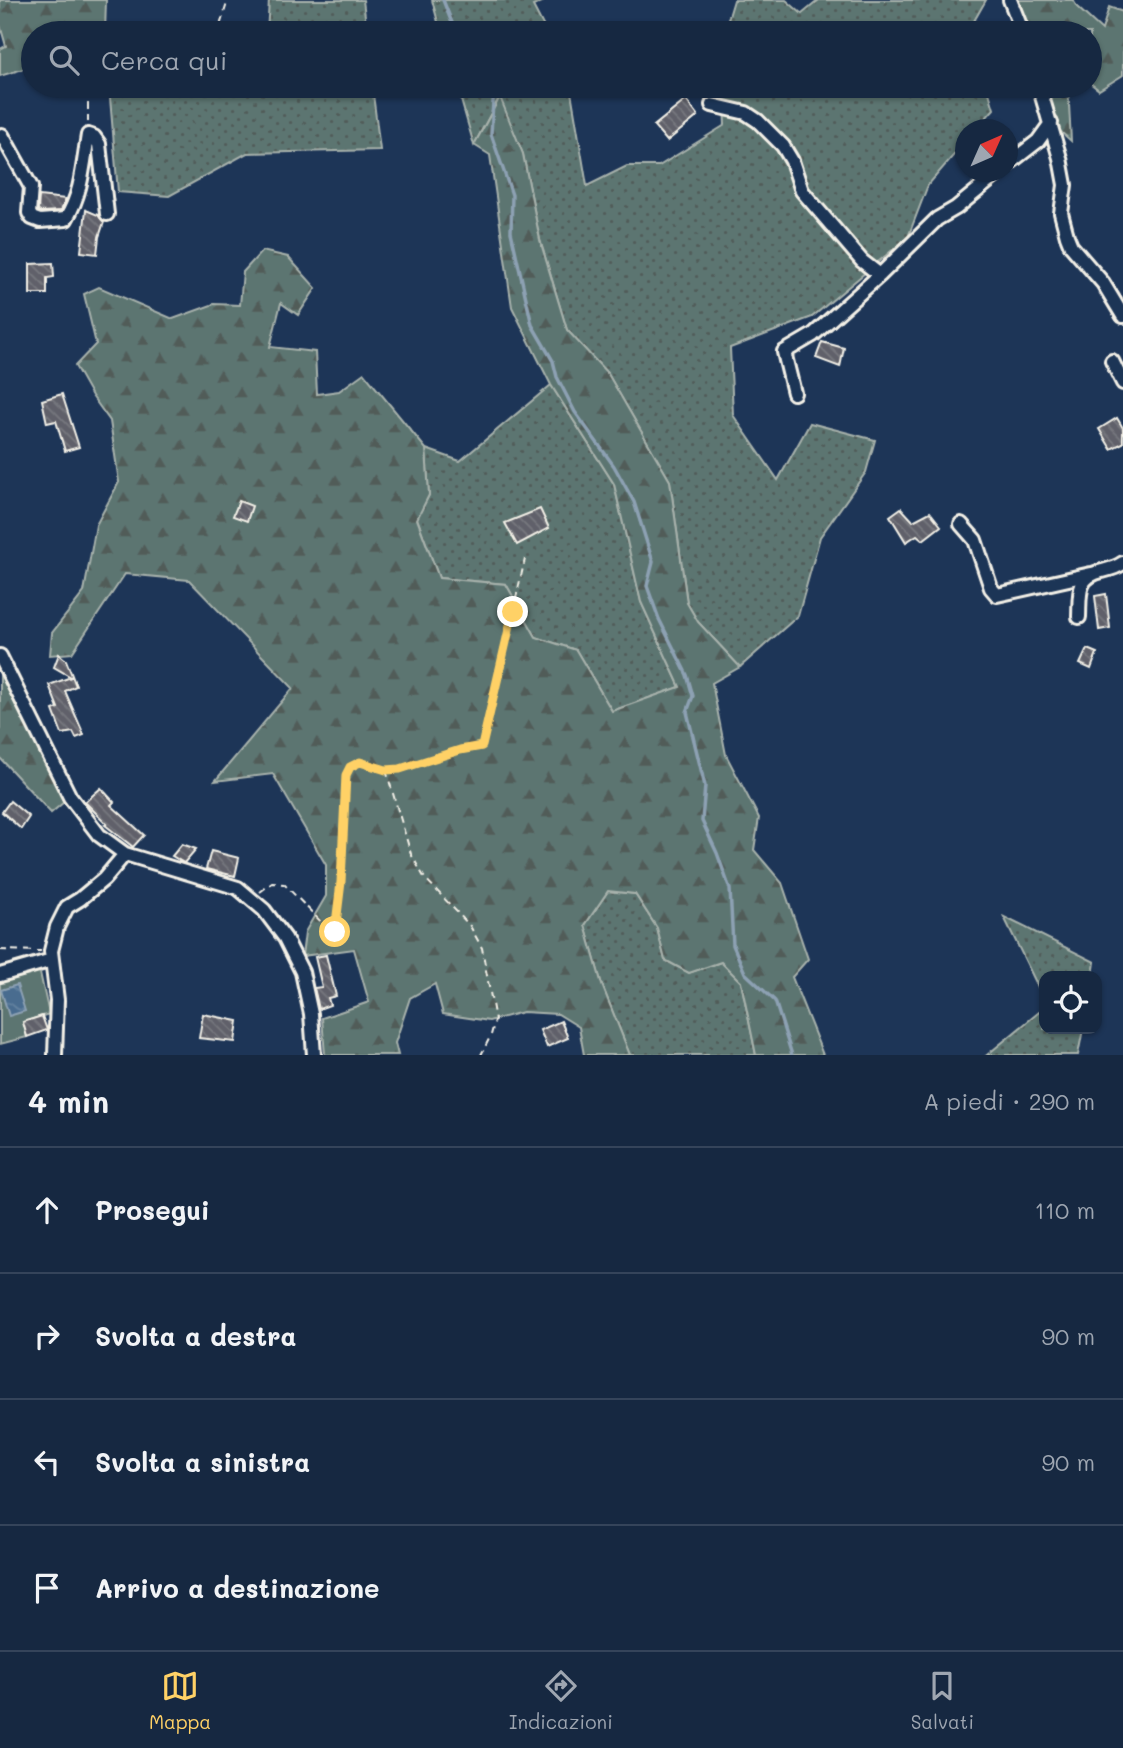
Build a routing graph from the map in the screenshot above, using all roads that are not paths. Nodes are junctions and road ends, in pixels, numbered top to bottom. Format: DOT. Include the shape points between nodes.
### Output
graph roads {
  1 [pos="1010,0"];
  2 [pos="1018,21"];
  3 [pos="1043,98"];
  4 [pos="712,105"];
  5 [pos="1051,124"];
  6 [pos="0,136"];
  7 [pos="1018,156"];
  8 [pos="988,182"];
  9 [pos="107,214"];
  10 [pos="880,275"];
  11 [pos="1123,316"];
  12 [pos="1112,361"];
  13 [pos="1123,383"];
  14 [pos="794,393"];
  15 [pos="961,524"];
  16 [pos="1123,563"];
  17 [pos="1091,574"];
  18 [pos="1079,617"];
  19 [pos="0,656"];
  20 [pos="125,855"];
  21 [pos="51,956"];
  22 [pos="0,975"];
  23 [pos="55,1055"];
  24 [pos="314,1055"];
  1 -- 2 [label="street"];
  3 -- 5 [label="street"];
  4 -- 10 [label="street" via="746,113 783,146 802,191 862,261"];
  5 -- 7 [label="street"];
  5 -- 11 [label="street" via="1065,185 1060,213 1066,236"];
  6 -- 9 [label="street" via="31,187 29,213 40,221 66,219 85,169 88,135 94,136 99,144"];
  8 -- 10 [label="street" via="937,219"];
  10 -- 14 [label="street" via="813,335 784,352"];
  12 -- 13 [label="street"];
  15 -- 17 [label="street" via="975,540 991,588 998,595"];
  16 -- 17 [label="street"];
  17 -- 18 [label="street" via="1080,593"];
  19 -- 20 [label="street" via="70,797 99,835"];
  20 -- 21 [label="street" via="104,879 67,907"];
  20 -- 24 [label="street" via="237,888 264,910 302,972"];
  21 -- 22 [label="street"];
  21 -- 23 [label="street" via="57,1000"];
}
